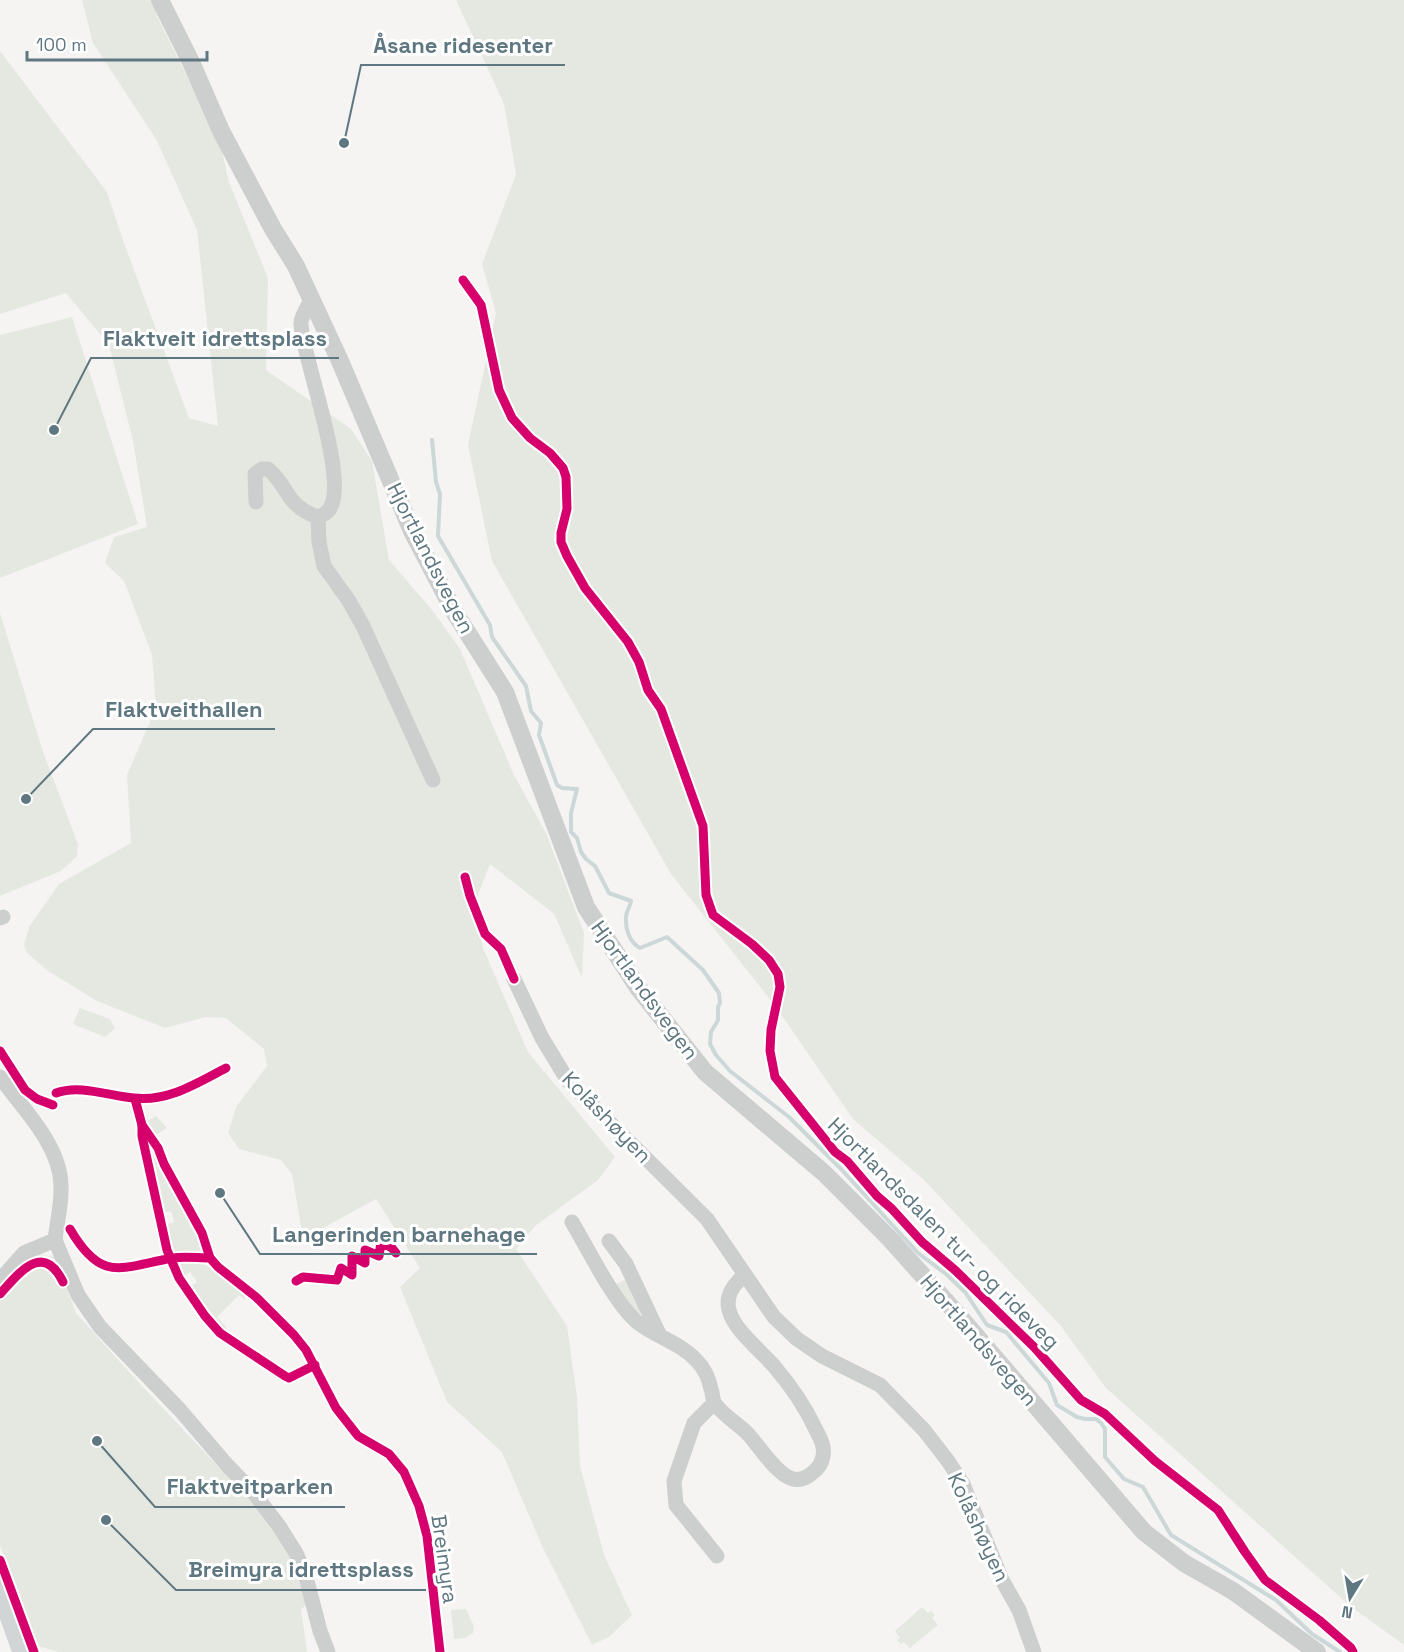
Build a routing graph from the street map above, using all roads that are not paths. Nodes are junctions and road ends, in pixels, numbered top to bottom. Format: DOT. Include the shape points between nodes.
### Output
graph roads {
  1 [pos="160,0"];
  2 [pos="311,300"];
  3 [pos="256,502"];
  4 [pos="318,517"];
  5 [pos="433,780"];
  6 [pos="514,979"];
  7 [pos="0,1077"];
  8 [pos="572,1222"];
  9 [pos="55,1240"];
  10 [pos="609,1241"];
  11 [pos="745,1275"];
  12 [pos="0,1280"];
  13 [pos="659,1334"];
  14 [pos="714,1403"];
  15 [pos="717,1556"];
  16 [pos="0,1588"];
  17 [pos="24,1652"];
  18 [pos="328,1652"];
  19 [pos="1035,1652"];
  20 [pos="1317,1652"];
  1 -- 2 [label="street, Hjortlandsvegen" via="221,131"];
  2 -- 4 [label="street" via="300,323 334,478 330,509"];
  2 -- 20 [label="street, Hjortlandsvegen" via="412,531 455,613 505,692 586,907 639,989 705,1072 824,1173 890,1239 1144,1532"];
  3 -- 4 [label="street" via="255,474 268,469 288,497 308,514"];
  4 -- 5 [label="street" via="324,566 363,626"];
  6 -- 11 [label="street, Kolåshøyen" via="568,1081 707,1219"];
  7 -- 9 [label="street" via="38,1128 58,1169 61,1185"];
  8 -- 13 [label="street" via="619,1301 634,1320"];
  9 -- 12 [label="street" via="24,1253"];
  9 -- 18 [label="street" via="78,1295 100,1327 180,1410 279,1526 306,1577"];
  10 -- 13 [label="street" via="626,1264"];
  11 -- 14 [label="street" via="729,1295 733,1321 806,1407 824,1446 819,1468 801,1480 782,1475 748,1434"];
  11 -- 19 [label="street, Kolåshøyen" via="774,1317 797,1339 880,1385 948,1461 963,1484"];
  13 -- 14 [label="street" via="697,1361 705,1372"];
  14 -- 15 [label="street" via="694,1423 674,1481 676,1505"];
  16 -- 17 [label="main road"];
}
